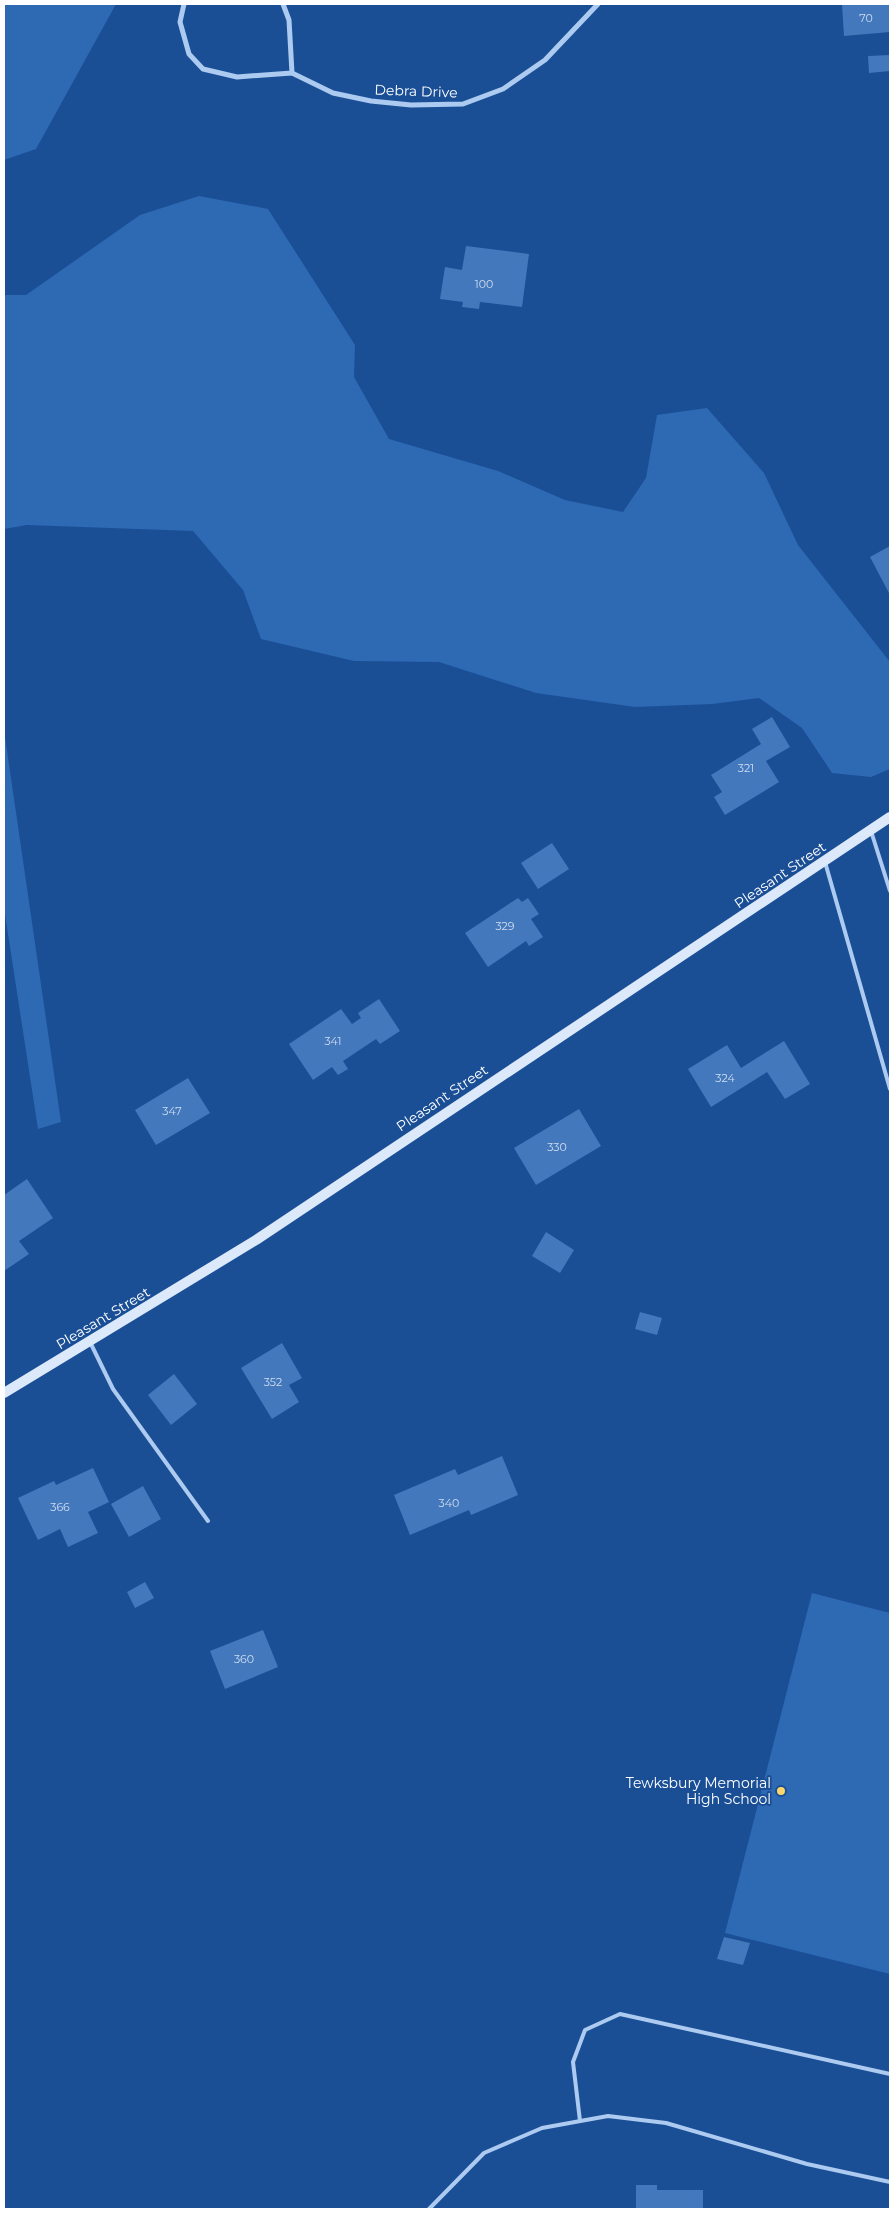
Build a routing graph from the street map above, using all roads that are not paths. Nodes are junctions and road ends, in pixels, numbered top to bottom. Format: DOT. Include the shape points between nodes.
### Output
graph roads {
  1 [pos="184,4"];
  2 [pos="283,4"];
  3 [pos="598,4"];
  4 [pos="292,74"];
  5 [pos="890,817"];
  6 [pos="871,831"];
  7 [pos="825,862"];
  8 [pos="890,891"];
  9 [pos="890,1088"];
  10 [pos="90,1342"];
  11 [pos="4,1393"];
  12 [pos="208,1521"];
  13 [pos="890,2074"];
  14 [pos="580,2121"];
  15 [pos="890,2182"];
  16 [pos="429,2209"];
  1 -- 4 [label="street, Debra Drive" via="180,22 189,54 203,69 237,77"];
  2 -- 4 [label="street" via="289,20"];
  3 -- 4 [label="street, Debra Drive" via="545,60 503,89 463,104 371,102 333,93"];
  5 -- 6 [label="main road, Pleasant Street"];
  6 -- 7 [label="main road, Pleasant Street"];
  6 -- 8 [label="lane"];
  7 -- 9 [label="lane"];
  7 -- 10 [label="main road, Pleasant Street" via="256,1240"];
  10 -- 11 [label="main road, Pleasant Street"];
  10 -- 12 [label="lane" via="112,1389"];
  13 -- 14 [label="lane" via="620,2014 585,2030 573,2062"];
  14 -- 15 [label="lane" via="608,2116 666,2123 807,2164"];
  14 -- 16 [label="lane" via="542,2128 484,2153"];
}
